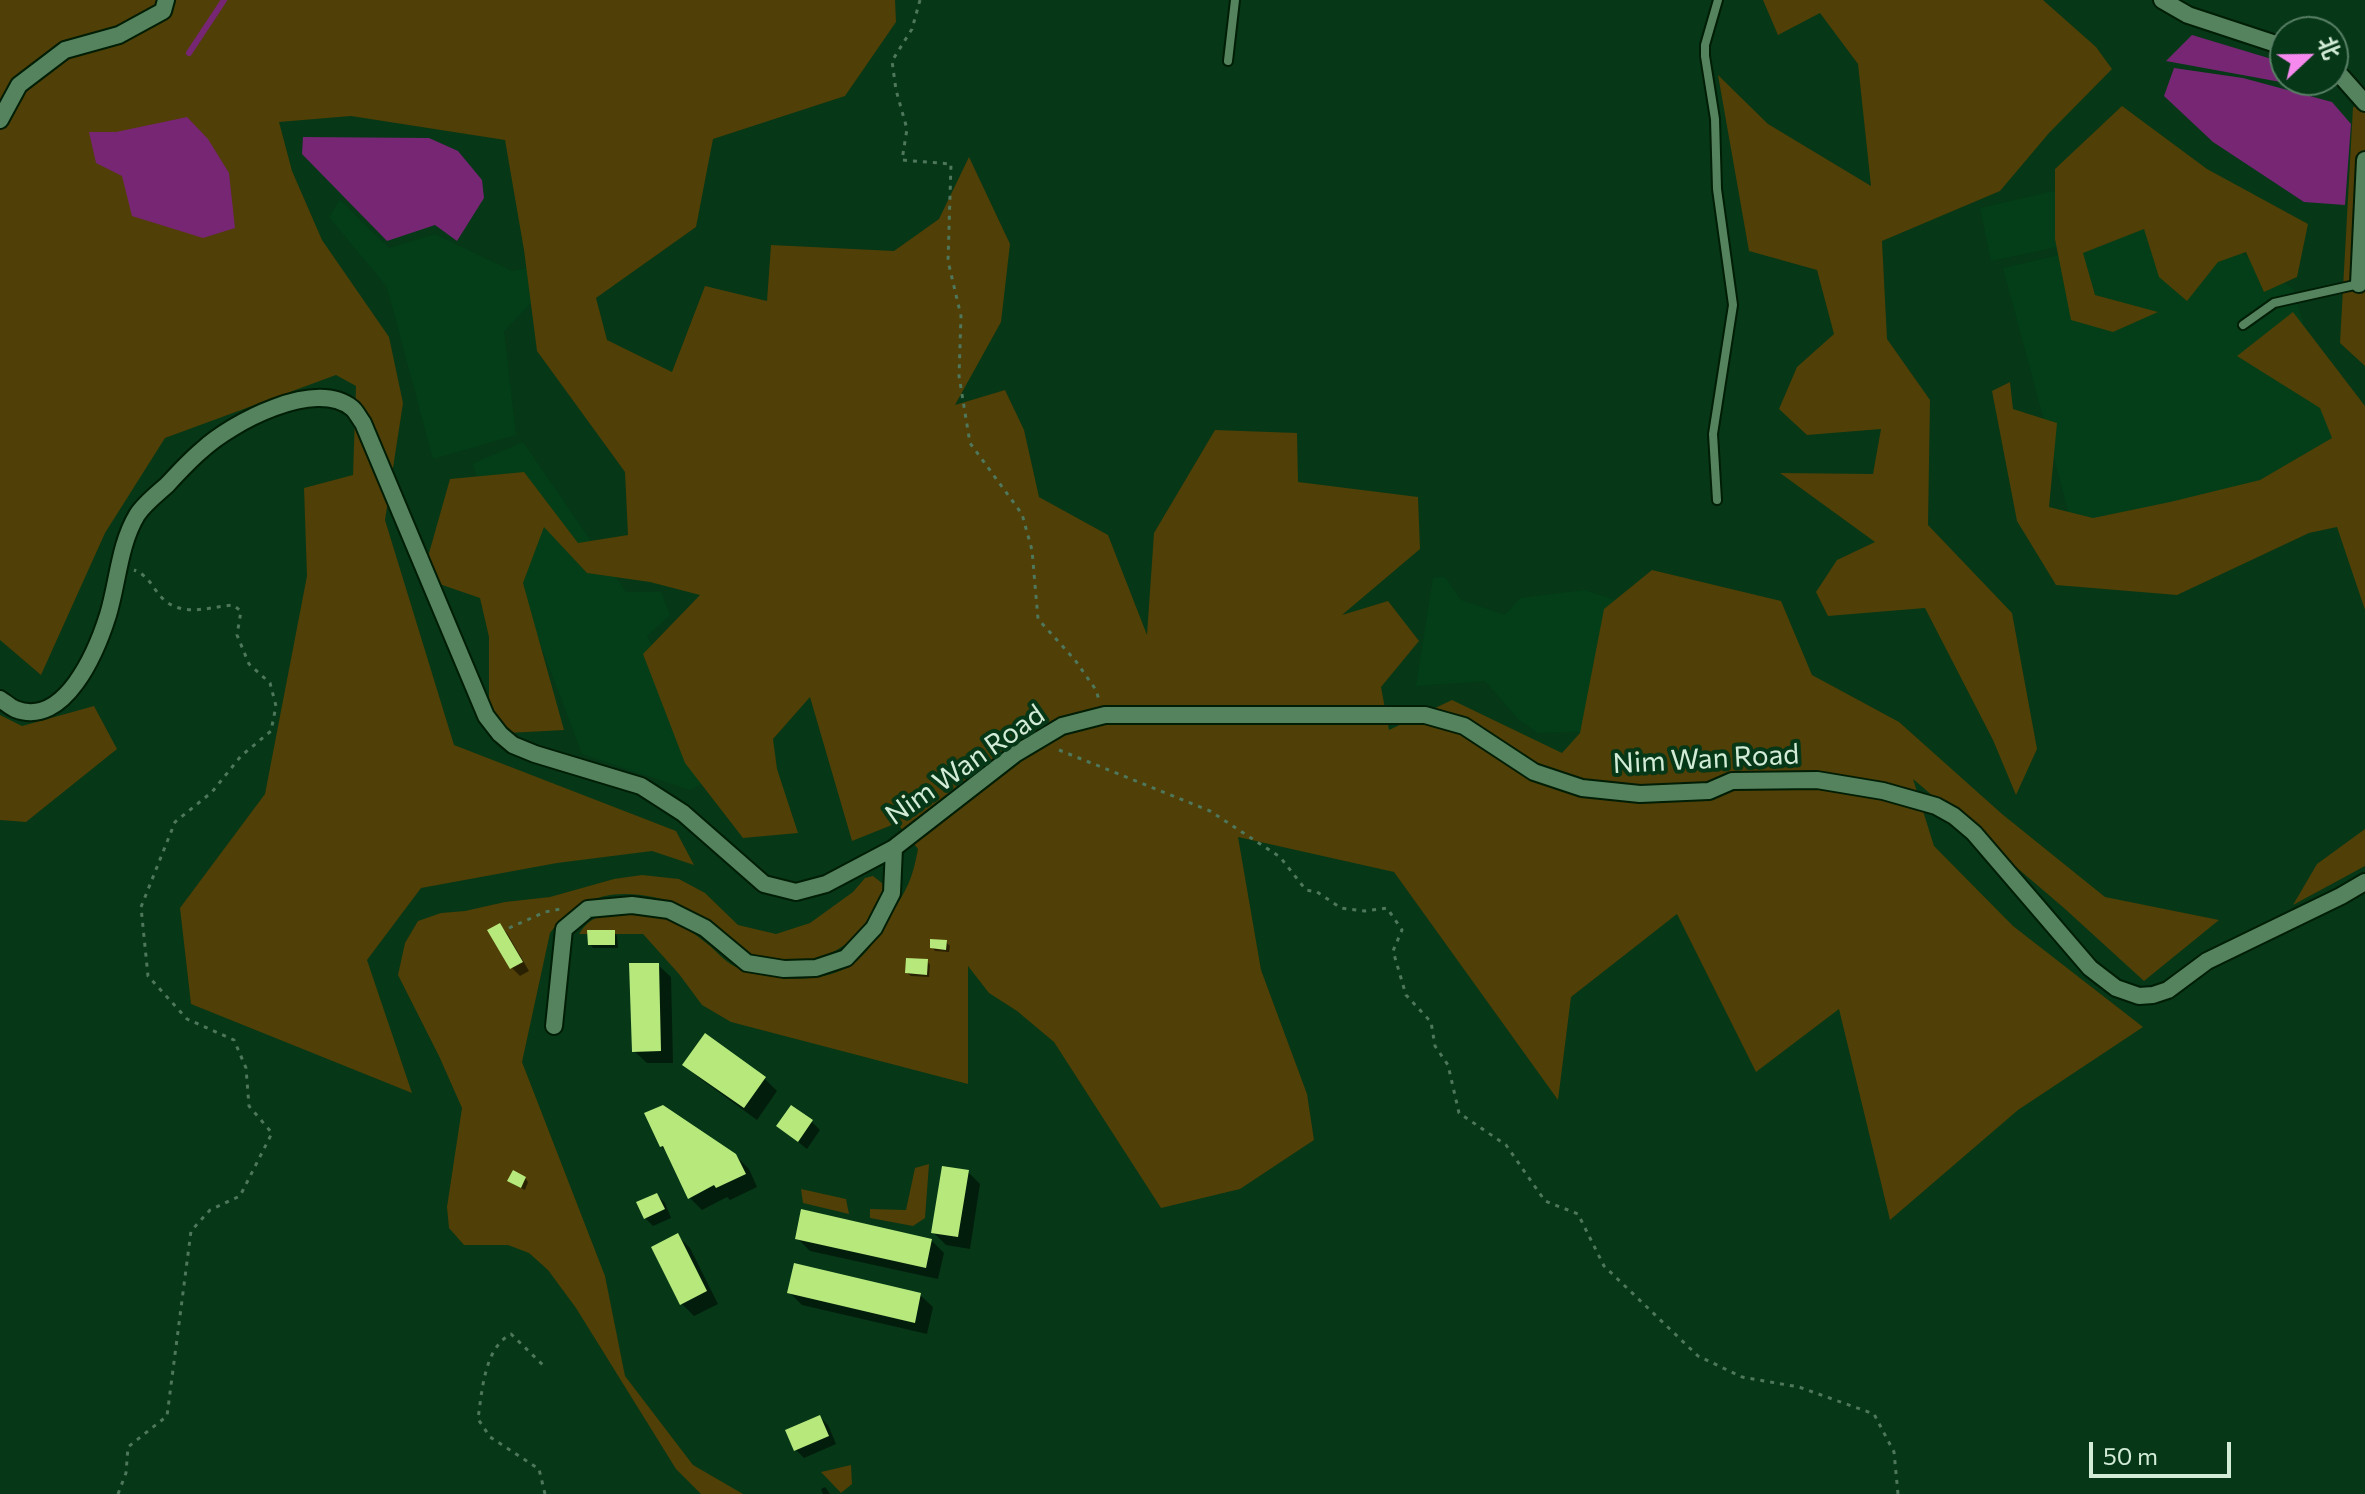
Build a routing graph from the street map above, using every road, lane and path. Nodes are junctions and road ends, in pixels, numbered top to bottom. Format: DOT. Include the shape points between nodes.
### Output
graph roads {
  1 [pos="166,0"];
  2 [pos="920,0"];
  3 [pos="1235,0"];
  4 [pos="1718,0"];
  5 [pos="2162,0"];
  6 [pos="2269,42"];
  7 [pos="1228,61"];
  8 [pos="2349,85"];
  9 [pos="2365,103"];
  10 [pos="0,120"];
  11 [pos="2365,160"];
  12 [pos="2359,284"];
  13 [pos="2243,325"];
  14 [pos="1717,500"];
  15 [pos="120,564"];
  16 [pos="0,699"];
  17 [pos="1102,715"];
  18 [pos="1037,741"];
  19 [pos="894,848"];
  20 [pos="2365,882"];
  21 [pos="559,909"];
  22 [pos="509,928"];
  23 [pos="554,1026"];
  24 [pos="546,1368"];
  25 [pos="118,1494"];
  26 [pos="545,1494"];
  27 [pos="1898,1494"];
  1 -- 10 [label="street" via="163,11 119,35 65,50 19,85"];
  2 -- 17 [label="path" via="912,29 892,61 907,129 902,160 951,164 948,261 961,316 959,376 970,443 1022,514 1032,550 1038,619 1096,690"];
  3 -- 7 [label="lane"];
  4 -- 14 [label="lane" via="1705,56 1733,305 1713,434"];
  5 -- 6 [label="street" via="2188,15"];
  8 -- 9 [label="street"];
  11 -- 12 [label="street"];
  12 -- 13 [label="lane" via="2274,303"];
  15 -- 16 [label="street, Nim Wan Road" via="94,650 66,695 45,711 30,712"];
  15 -- 19 [label="street, Nim Wan Road" via="138,514 203,448 251,417 294,400 339,401 353,408 363,423 486,716 513,745 641,786 683,813 764,884 796,892 826,884"];
  15 -- 25 [label="path" via="143,573 166,604 184,610 233,605 241,611 237,635 249,664 270,683 276,706 271,731 175,822 141,907 148,976 187,1019 234,1040 246,1068 249,1106 272,1133 240,1196 210,1210 191,1231 167,1416 128,1447"];
  17 -- 18 [label="street, Nim Wan Road" via="1062,726"];
  17 -- 20 [label="street, Nim Wan Road" via="1425,715 1464,726 1534,772 1582,788 1640,794 1709,791 1732,781 1817,780 1883,791 1954,816 2090,968 2116,988 2139,996 2168,990 2207,961"];
  18 -- 19 [label="street, Nim Wan Road"];
  18 -- 27 [label="path" via="1210,811 1280,857 1306,890 1341,908 1387,908 1402,930 1393,951 1406,995 1431,1022 1459,1113 1506,1145 1545,1201 1578,1214 1604,1266 1698,1356 1742,1377 1799,1387 1874,1414 1894,1452"];
  19 -- 23 [label="street" via="892,893 874,928 846,958 816,968 747,963 705,928 669,910 632,905 588,909 564,929"];
  21 -- 22 [label="path"];
  24 -- 26 [label="path" via="511,1334 503,1338 486,1368 478,1419 490,1437 539,1469"];
}
